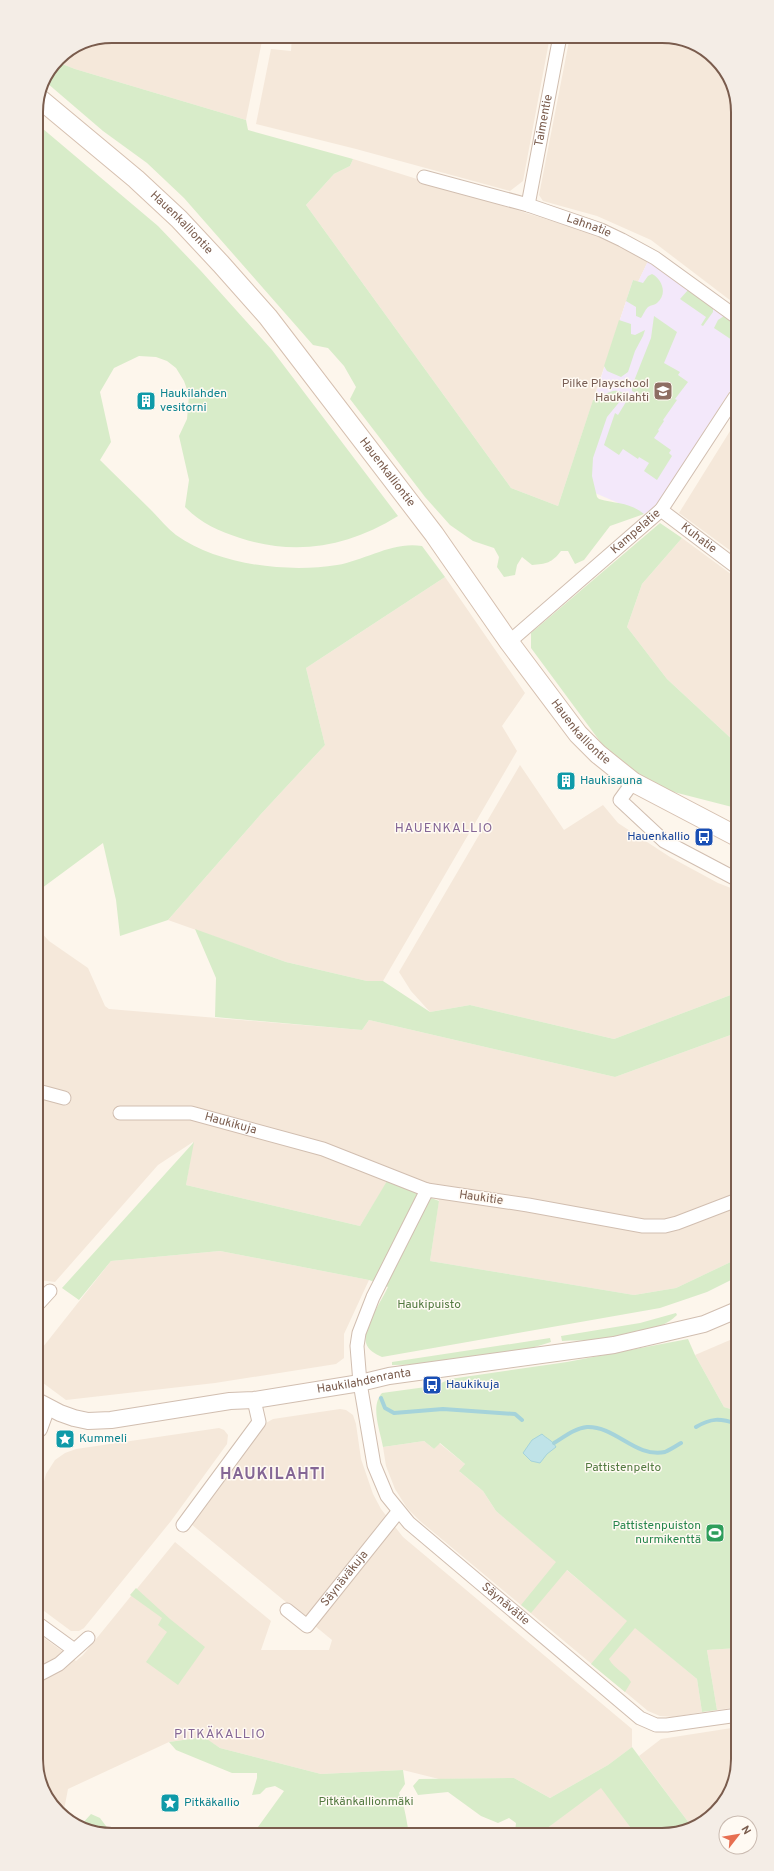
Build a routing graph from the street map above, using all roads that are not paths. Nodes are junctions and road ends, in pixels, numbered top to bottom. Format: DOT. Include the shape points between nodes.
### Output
graph roads {
  1 [pos="559,43"];
  2 [pos="44,102"];
  3 [pos="424,177"];
  4 [pos="528,205"];
  5 [pos="731,313"];
  6 [pos="731,403"];
  7 [pos="661,510"];
  8 [pos="731,563"];
  9 [pos="509,642"];
  10 [pos="634,782"];
  11 [pos="731,833"];
  12 [pos="731,876"];
  13 [pos="43,1092"];
  14 [pos="64,1098"];
  15 [pos="120,1113"];
  16 [pos="427,1190"];
  17 [pos="731,1202"];
  18 [pos="50,1291"];
  19 [pos="43,1299"];
  20 [pos="731,1313"];
  21 [pos="360,1383"];
  22 [pos="254,1400"];
  23 [pos="43,1404"];
  24 [pos="398,1512"];
  25 [pos="183,1525"];
  26 [pos="287,1610"];
  27 [pos="43,1627"];
  28 [pos="88,1638"];
  29 [pos="73,1649"];
  30 [pos="43,1672"];
  31 [pos="731,1716"];
  1 -- 4 [label="street, Taimentie"];
  2 -- 9 [label="main road, Hauenkalliontie" via="136,179 179,219 268,317 434,534"];
  3 -- 4 [label="street, Lahnatie"];
  4 -- 5 [label="street, Lahnatie" via="601,230 635,246"];
  6 -- 7 [label="street, Kampelatie"];
  7 -- 8 [label="street, Kuhatie"];
  7 -- 9 [label="street, Kampelatie"];
  9 -- 10 [label="main road, Hauenkalliontie" via="578,734 598,754"];
  10 -- 11 [label="main road, Hauenkalliontie"];
  10 -- 12 [label="street" via="620,800 664,841"];
  13 -- 14 [label="street"];
  15 -- 16 [label="street, Haukikuja" via="191,1113 323,1149"];
  16 -- 17 [label="street, Haukitie" via="643,1226 677,1223"];
  16 -- 21 [label="street" via="361,1327 357,1346"];
  18 -- 19 [label="street"];
  20 -- 21 [label="street, Haukilahdenranta" via="704,1324 614,1345 389,1376"];
  21 -- 22 [label="street, Haukilahdenranta"];
  21 -- 24 [label="street, Säynävätie" via="374,1465"];
  22 -- 23 [label="street, Haukilahdenranta" via="230,1401 132,1418 88,1421 60,1413"];
  22 -- 25 [label="street" via="258,1422"];
  24 -- 26 [label="street, Säynäväkuja" via="307,1626"];
  24 -- 31 [label="street, Säynävätie" via="640,1718 656,1725 667,1725"];
  27 -- 29 [label="street"];
  28 -- 29 [label="street"];
  29 -- 30 [label="street" via="59,1664"];
}
